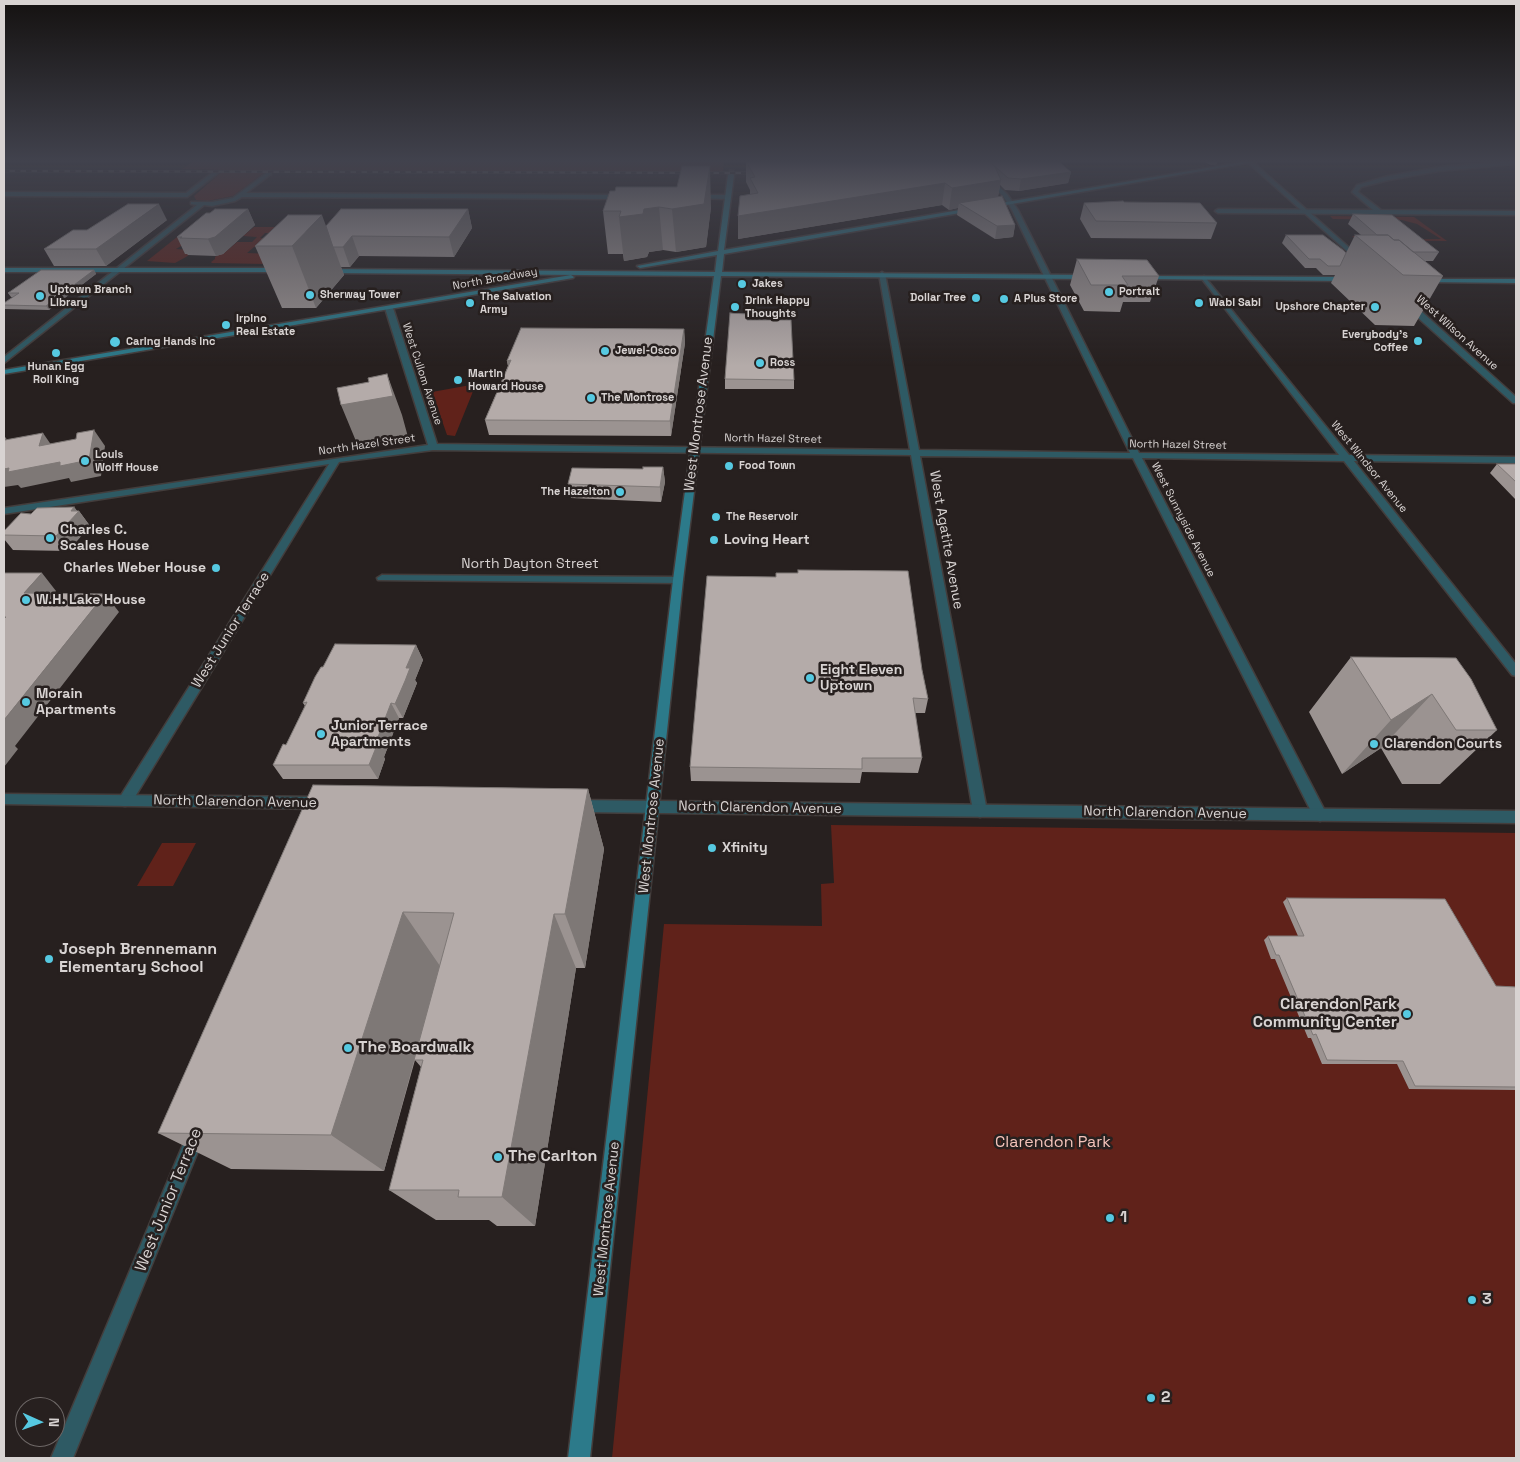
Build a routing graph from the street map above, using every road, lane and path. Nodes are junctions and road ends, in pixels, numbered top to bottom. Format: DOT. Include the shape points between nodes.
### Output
graph roads {
  1 [pos="170,229"];
  2 [pos="723,229"];
  3 [pos="855,229"];
  4 [pos="1024,229"];
  5 [pos="1325,229"];
  6 [pos="720,252"];
  7 [pos="1366,266"];
  8 [pos="4,270"];
  9 [pos="119,270"];
  10 [pos="289,270"];
  11 [pos="318,270"];
  12 [pos="606,271"];
  13 [pos="717,273"];
  14 [pos="882,274"];
  15 [pos="1048,276"];
  16 [pos="1096,277"];
  17 [pos="1132,277"];
  18 [pos="1204,278"];
  19 [pos="1357,280"];
  20 [pos="1419,280"];
  21 [pos="1516,281"];
  22 [pos="1402,299"];
  23 [pos="388,308"];
  24 [pos="4,361"];
  25 [pos="4,372"];
  26 [pos="1516,401"];
  27 [pos="433,448"];
  28 [pos="694,449"];
  29 [pos="916,452"];
  30 [pos="1136,456"];
  31 [pos="1346,458"];
  32 [pos="336,460"];
  33 [pos="1516,460"];
  34 [pos="30,508"];
  35 [pos="4,511"];
  36 [pos="18,520"];
  37 [pos="382,578"];
  38 [pos="678,580"];
  39 [pos="1516,672"];
  40 [pos="4,799"];
  41 [pos="125,801"];
  42 [pos="563,806"];
  43 [pos="653,807"];
  44 [pos="980,811"];
  45 [pos="1320,814"];
  46 [pos="1516,817"];
  47 [pos="325,821"];
  48 [pos="201,1121"];
  49 [pos="62,1458"];
  50 [pos="579,1458"];
  1 -- 9 [label="street"];
  2 -- 6 [label="main road, West Montrose Avenue"];
  3 -- 6 [label="main road, North Broadway"];
  4 -- 15 [label="street, West Sunnyside Avenue"];
  5 -- 7 [label="street"];
  6 -- 12 [label="main road, North Broadway"];
  6 -- 13 [label="main road, West Montrose Avenue"];
  8 -- 9 [label="main road"];
  9 -- 10 [label="main road"];
  9 -- 24 [label="street"];
  11 -- 12 [label="main road"];
  12 -- 13 [label="main road"];
  12 -- 23 [label="main road, North Broadway"];
  13 -- 14 [label="main road"];
  13 -- 28 [label="main road, West Montrose Avenue"];
  14 -- 15 [label="main road"];
  14 -- 29 [label="street, West Agatite Avenue"];
  15 -- 16 [label="main road"];
  15 -- 30 [label="street, West Sunnyside Avenue"];
  17 -- 18 [label="main road"];
  18 -- 19 [label="main road"];
  18 -- 31 [label="street, West Windsor Avenue"];
  20 -- 21 [label="main road"];
  22 -- 26 [label="street, West Wilson Avenue"];
  23 -- 25 [label="main road, North Broadway"];
  23 -- 27 [label="street, West Cullom Avenue"];
  27 -- 28 [label="street, North Hazel Street"];
  27 -- 32 [label="street, North Hazel Street"];
  28 -- 29 [label="street, North Hazel Street"];
  28 -- 38 [label="main road, West Montrose Avenue"];
  29 -- 30 [label="street, North Hazel Street"];
  29 -- 44 [label="street, West Agatite Avenue"];
  30 -- 31 [label="street, North Hazel Street"];
  30 -- 45 [label="street, West Sunnyside Avenue"];
  31 -- 33 [label="street, North Hazel Street"];
  31 -- 39 [label="street, West Windsor Avenue"];
  32 -- 34 [label="street, North Hazel Street"];
  32 -- 41 [label="street, West Junior Terrace"];
  34 -- 35 [label="street, North Hazel Street"];
  34 -- 36 [label="street"];
  37 -- 38 [label="street, North Dayton Street"];
  38 -- 43 [label="main road, West Montrose Avenue"];
  40 -- 41 [label="street, North Clarendon Avenue"];
  41 -- 47 [label="street, North Clarendon Avenue" via="333,804"];
  42 -- 43 [label="street, North Clarendon Avenue"];
  43 -- 44 [label="street, North Clarendon Avenue"];
  43 -- 50 [label="main road, West Montrose Avenue"];
  44 -- 45 [label="street, North Clarendon Avenue"];
  45 -- 46 [label="street, North Clarendon Avenue"];
  48 -- 49 [label="street, West Junior Terrace"];
}
